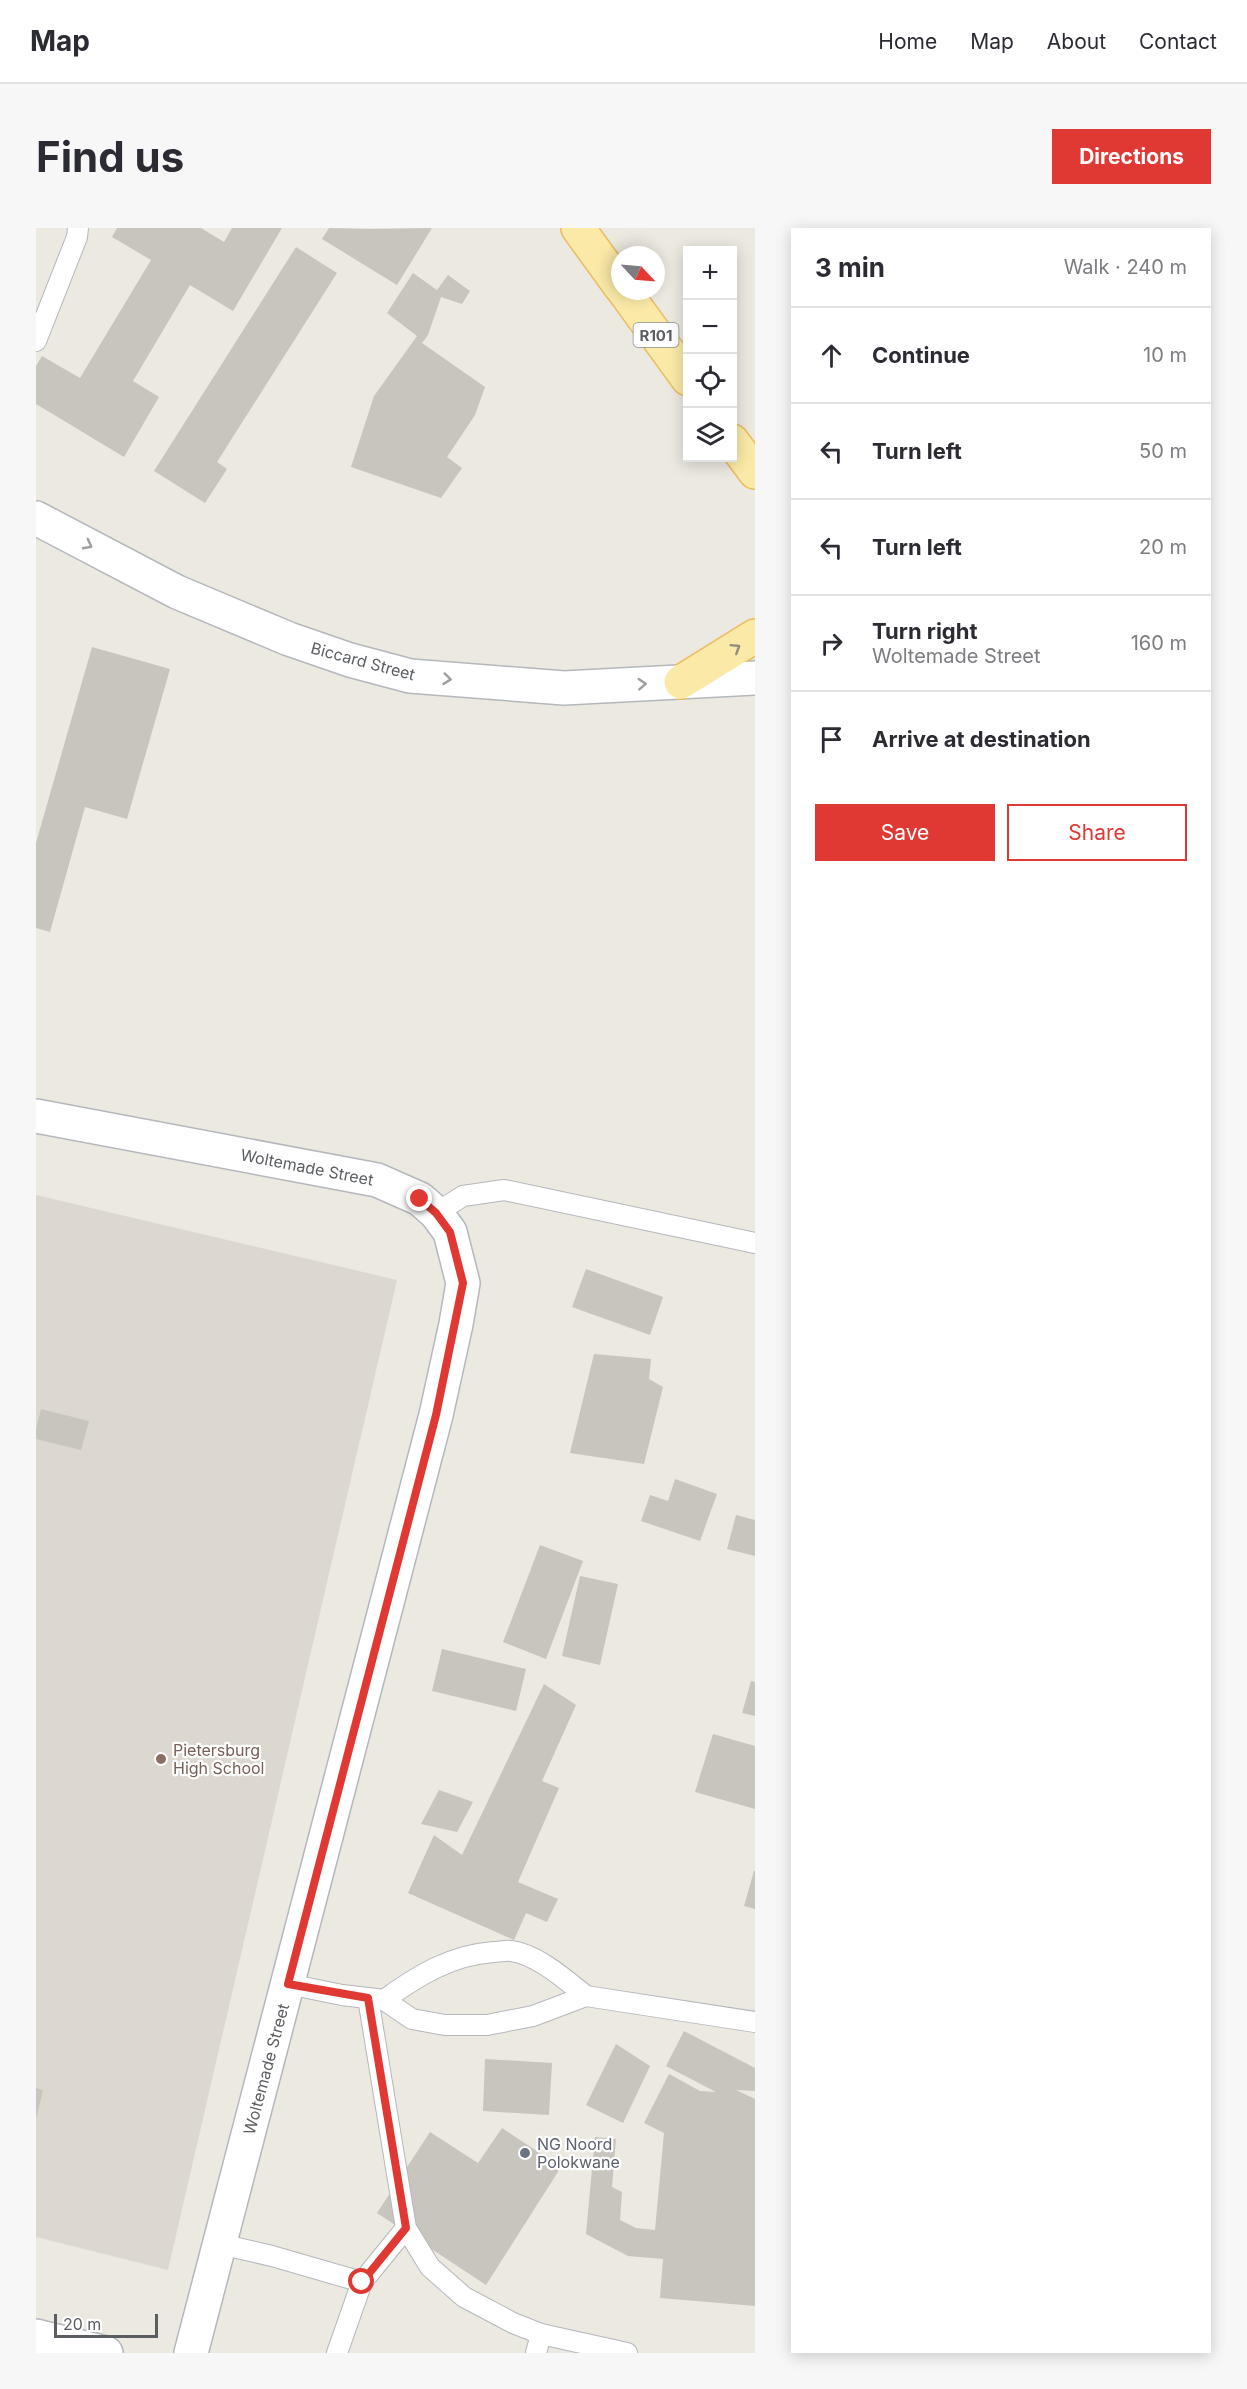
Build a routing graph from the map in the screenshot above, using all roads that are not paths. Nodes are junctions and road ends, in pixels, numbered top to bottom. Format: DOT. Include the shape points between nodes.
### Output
graph roads {
  1 [pos="78,228"];
  2 [pos="578,228"];
  3 [pos="611,274"];
  4 [pos="630,300"];
  5 [pos="36,341"];
  6 [pos="683,373"];
  7 [pos="737,448"];
  8 [pos="755,472"];
  9 [pos="36,518"];
  10 [pos="755,636"];
  11 [pos="755,678"];
  12 [pos="681,682"];
  13 [pos="36,1116"];
  14 [pos="436,1213"];
  15 [pos="755,1243"];
  16 [pos="288,1984"];
  17 [pos="586,1996"];
  18 [pos="376,1999"];
  19 [pos="755,2022"];
  20 [pos="406,2228"];
  21 [pos="220,2244"];
  22 [pos="362,2282"];
  23 [pos="541,2334"];
  24 [pos="36,2336"];
  25 [pos="106,2353"];
  26 [pos="191,2353"];
  27 [pos="337,2353"];
  28 [pos="536,2353"];
  29 [pos="627,2353"];
  1 -- 5 [label="lane"];
  2 -- 3 [label="main road"];
  4 -- 6 [label="main road, R101"];
  7 -- 8 [label="main road"];
  9 -- 12 [label="street, Biccard Street, one-way" via="177,592 289,639 400,673 564,688"];
  12 -- 10 [label="main road, one-way"];
  11 -- 12 [label="street, Biccard Street"];
  13 -- 14 [label="street, Woltemade Street" via="377,1180 420,1199"];
  14 -- 15 [label="lane" via="462,1197 504,1190"];
  14 -- 16 [label="street, Woltemade Street" via="450,1232 463,1283 456,1324 436,1415"];
  16 -- 18 [label="lane"];
  16 -- 21 [label="street, Woltemade Street"];
  17 -- 18 [label="lane" via="533,2016 487,2025 445,2025 412,2019"];
  17 -- 18 [label="lane" via="550,1967 512,1951 480,1953 443,1963"];
  17 -- 19 [label="lane"];
  18 -- 20 [label="lane"];
  20 -- 22 [label="lane"];
  20 -- 23 [label="lane" via="430,2267 464,2297"];
  21 -- 22 [label="lane"];
  21 -- 26 [label="street, Woltemade Street"];
  22 -- 27 [label="lane"];
  23 -- 28 [label="lane"];
  23 -- 29 [label="lane"];
  24 -- 25 [label="street"];
}
